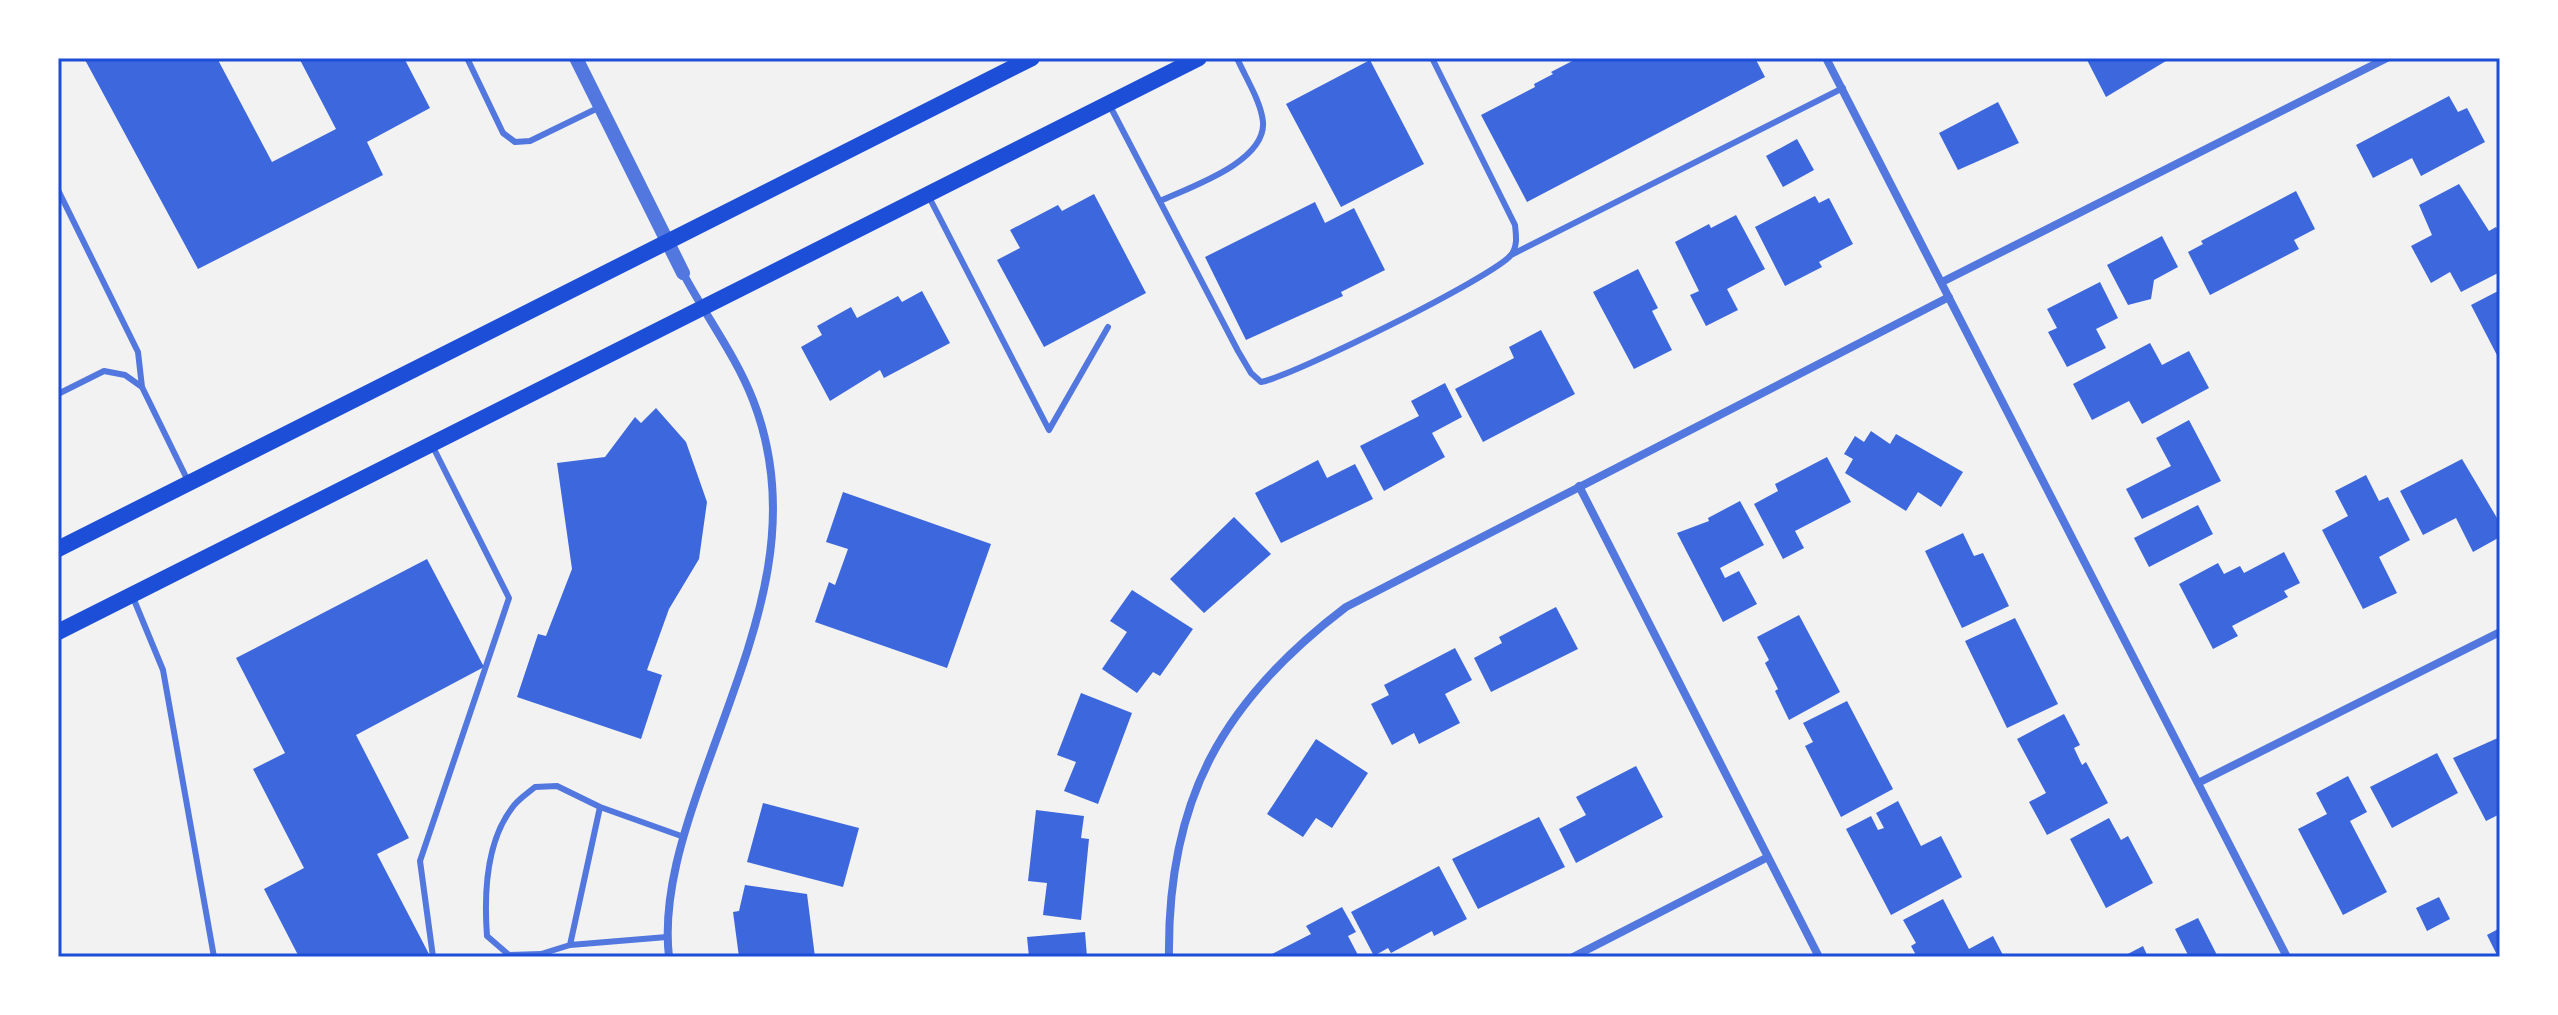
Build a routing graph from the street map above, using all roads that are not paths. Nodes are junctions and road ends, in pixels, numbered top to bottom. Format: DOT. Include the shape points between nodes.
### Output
graph roads {
  1 [pos="467,58"];
  2 [pos="576,58"];
  3 [pos="1032,58"];
  4 [pos="1199,58"];
  5 [pos="1237,58"];
  6 [pos="1432,58"];
  7 [pos="1826,58"];
  8 [pos="2387,58"];
  9 [pos="1843,88"];
  10 [pos="1109,103"];
  11 [pos="600,107"];
  12 [pos="58,190"];
  13 [pos="927,194"];
  14 [pos="1160,201"];
  15 [pos="667,242"];
  16 [pos="1511,255"];
  17 [pos="683,273"];
  18 [pos="1942,282"];
  19 [pos="1949,297"];
  20 [pos="701,307"];
  21 [pos="1108,327"];
  22 [pos="142,387"];
  23 [pos="58,394"];
  24 [pos="432,443"];
  25 [pos="189,483"];
  26 [pos="1579,486"];
  27 [pos="58,549"];
  28 [pos="132,595"];
  29 [pos="58,632"];
  30 [pos="2500,632"];
  31 [pos="2198,783"];
  32 [pos="600,807"];
  33 [pos="684,837"];
  34 [pos="1768,857"];
  35 [pos="667,937"];
  36 [pos="570,945"];
  37 [pos="509,956"];
  38 [pos="214,957"];
  39 [pos="433,957"];
  40 [pos="669,957"];
  41 [pos="1169,957"];
  42 [pos="1573,957"];
  43 [pos="1819,957"];
  44 [pos="2287,957"];
  1 -- 11 [label="lane" via="503,133 515,142 530,141"];
  2 -- 11 [label="street"];
  3 -- 15 [label="main road"];
  4 -- 10 [label="main road"];
  5 -- 14 [label="lane" via="1263,119 1262,136 1227,170"];
  6 -- 16 [label="lane" via="1515,225"];
  7 -- 9 [label="street"];
  8 -- 18 [label="street"];
  9 -- 16 [label="lane"];
  9 -- 18 [label="street"];
  10 -- 13 [label="main road"];
  10 -- 14 [label="lane"];
  11 -- 15 [label="street"];
  12 -- 22 [label="lane" via="138,352"];
  13 -- 20 [label="main road"];
  13 -- 21 [label="lane" via="1049,430"];
  14 -- 16 [label="lane" via="1251,373 1261,382 1280,379 1488,272"];
  15 -- 17 [label="street"];
  15 -- 25 [label="main road"];
  17 -- 20 [label="street"];
  18 -- 19 [label="street"];
  19 -- 26 [label="street"];
  19 -- 31 [label="street"];
  20 -- 24 [label="main road"];
  20 -- 33 [label="street" via="753,399 768,453 773,553 761,608"];
  22 -- 23 [label="lane" via="125,375 104,371"];
  22 -- 25 [label="lane"];
  24 -- 28 [label="main road"];
  24 -- 39 [label="lane" via="509,598 420,861"];
  25 -- 27 [label="main road"];
  26 -- 34 [label="street"];
  26 -- 41 [label="street" via="1346,607 1297,644 1251,692 1194,790 1177,848 1168,908"];
  28 -- 29 [label="main road"];
  28 -- 38 [label="lane" via="163,670"];
  30 -- 31 [label="street"];
  31 -- 44 [label="street"];
  32 -- 33 [label="lane"];
  32 -- 36 [label="lane"];
  32 -- 37 [label="lane" via="557,786 535,787 511,808 491,856 484,896 487,936"];
  33 -- 35 [label="street"];
  34 -- 42 [label="street"];
  34 -- 43 [label="street"];
  35 -- 36 [label="lane"];
  35 -- 40 [label="street"];
  36 -- 37 [label="lane"];
}
